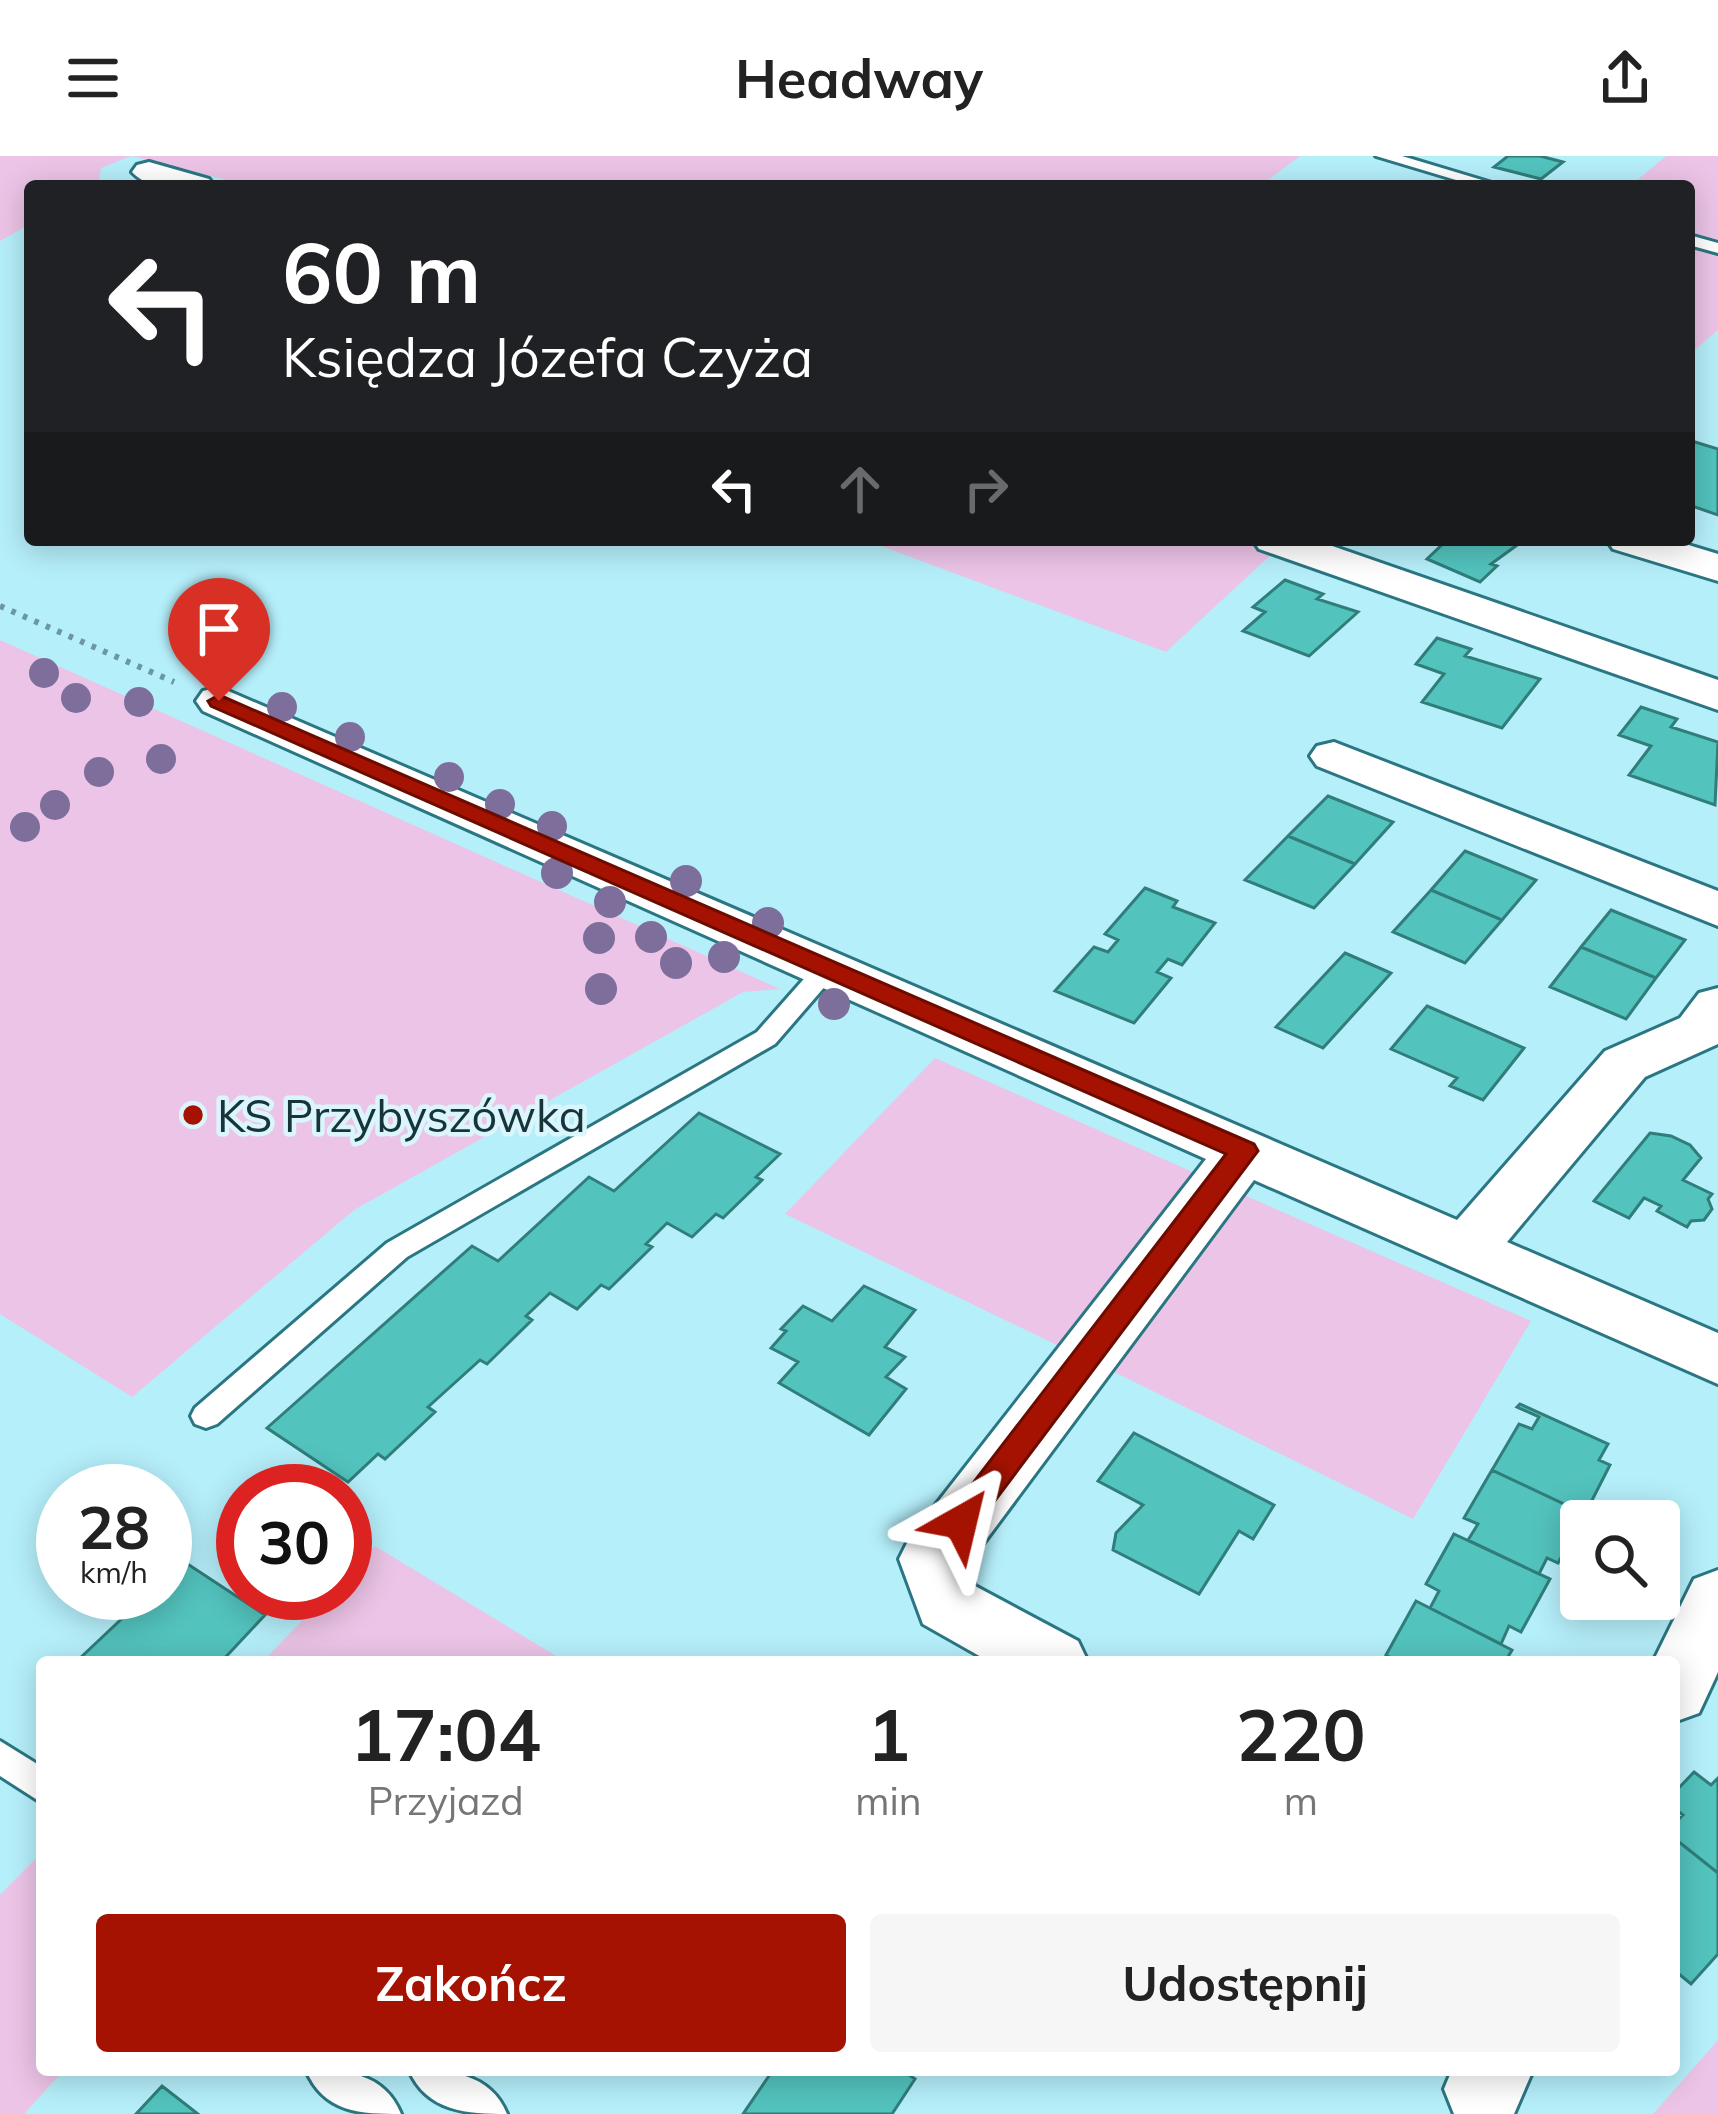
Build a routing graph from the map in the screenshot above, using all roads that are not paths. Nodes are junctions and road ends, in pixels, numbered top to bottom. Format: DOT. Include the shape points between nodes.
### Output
graph roads {
  1 [pos="1384,156"];
  2 [pos="149,172"];
  3 [pos="176,180"];
  4 [pos="1472,180"];
  5 [pos="1291,546"];
  6 [pos="1647,546"];
  7 [pos="1718,568"];
  8 [pos="1718,696"];
  9 [pos="219,701"];
  10 [pos="1334,756"];
  11 [pos="1718,910"];
  12 [pos="827,969"];
  13 [pos="1718,1006"];
  14 [pos="1244,1151"];
  15 [pos="1466,1250"];
  16 [pos="1718,1360"];
  17 [pos="206,1416"];
  18 [pos="1718,1599"];
  19 [pos="1042,1656"];
  20 [pos="1680,1678"];
  21 [pos="0,1756"];
  22 [pos="36,1783"];
  23 [pos="333,2076"];
  24 [pos="436,2076"];
  25 [pos="382,2114"];
  26 [pos="488,2114"];
  1 -- 4 [label="lane"];
  2 -- 3 [label="street"];
  5 -- 8 [label="street"];
  6 -- 7 [label="street"];
  9 -- 12 [label="street"];
  10 -- 11 [label="street"];
  12 -- 14 [label="street"];
  12 -- 17 [label="lane" via="766,1038 397,1250"];
  13 -- 15 [label="street" via="1699,1031 1625,1064"];
  14 -- 15 [label="street"];
  14 -- 19 [label="street" via="933,1559 947,1604"];
  15 -- 16 [label="street"];
  18 -- 20 [label="street"];
  21 -- 22 [label="lane"];
  23 -- 25 [label="lane"];
  24 -- 26 [label="lane"];
}
